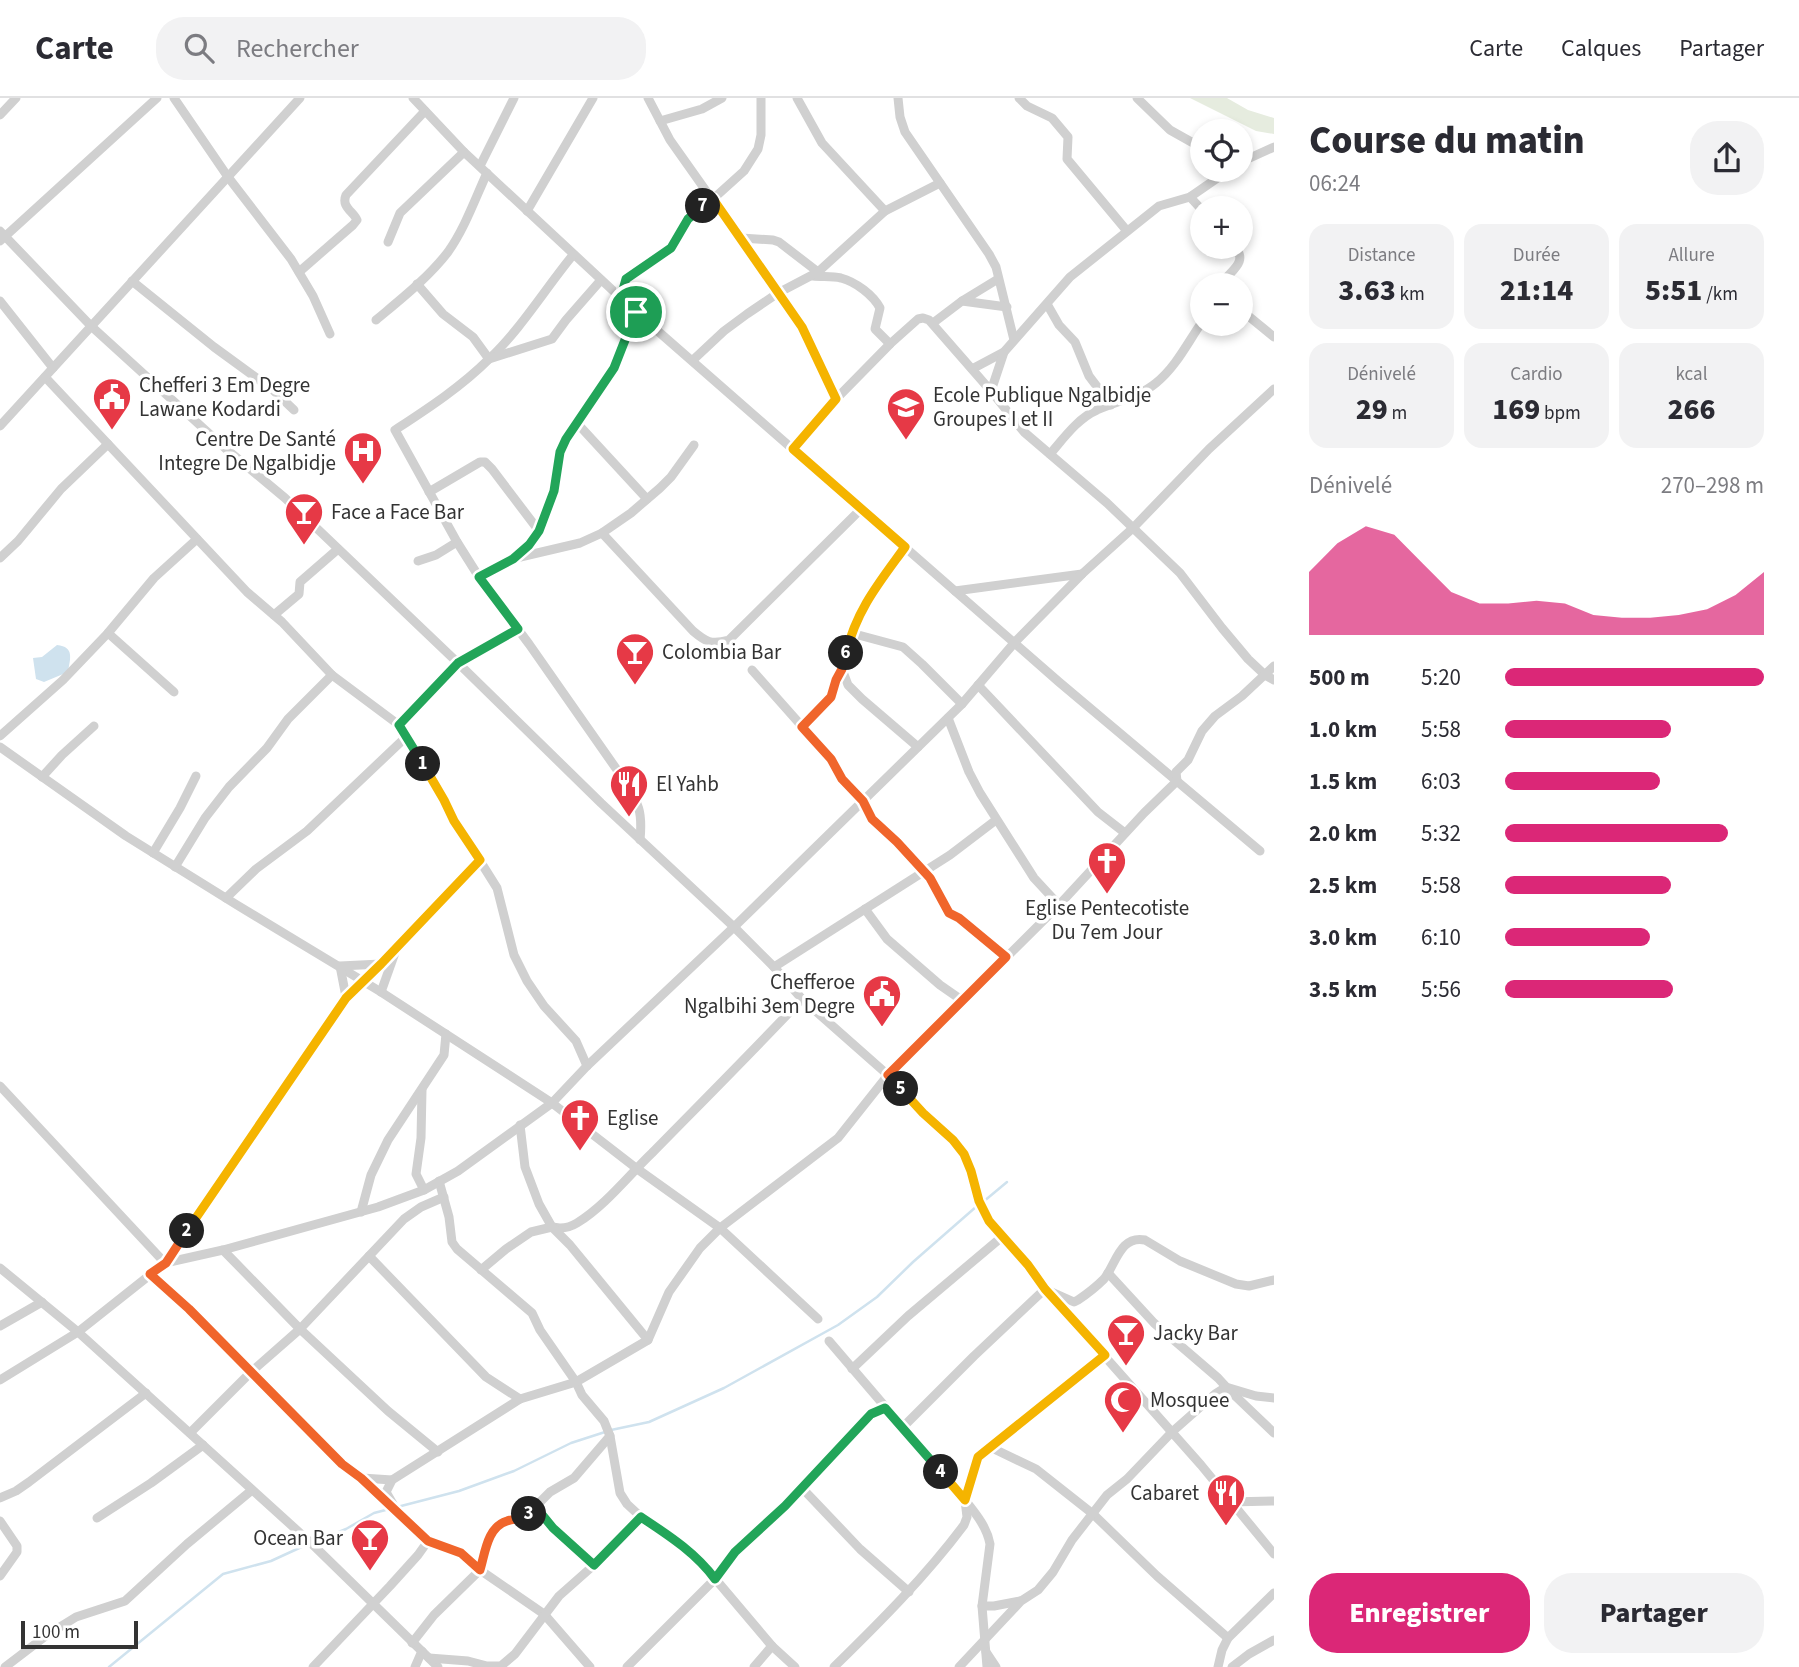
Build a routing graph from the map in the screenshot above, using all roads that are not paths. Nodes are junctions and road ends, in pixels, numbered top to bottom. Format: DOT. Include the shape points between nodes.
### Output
graph roads {
  1 [pos="16,98"];
  2 [pos="157,98"];
  3 [pos="174,98"];
  4 [pos="300,98"];
  5 [pos="413,98"];
  6 [pos="514,98"];
  7 [pos="593,98"];
  8 [pos="648,98"];
  9 [pos="722,98"];
  10 [pos="761,98"];
  11 [pos="797,98"];
  12 [pos="908,98"];
  13 [pos="1019,98"];
  14 [pos="1137,98"];
  15 [pos="899,102"];
  16 [pos="425,111"];
  17 [pos="0,114"];
  18 [pos="660,121"];
  19 [pos="1190,141"];
  20 [pos="1274,147"];
  21 [pos="464,152"];
  22 [pos="1253,157"];
  23 [pos="484,169"];
  24 [pos="229,177"];
  25 [pos="1212,182"];
  26 [pos="940,183"];
  27 [pos="1191,196"];
  28 [pos="1190,197"];
  29 [pos="713,199"];
  30 [pos="527,211"];
  31 [pos="885,211"];
  32 [pos="1127,231"];
  33 [pos="2,236"];
  34 [pos="741,238"];
  35 [pos="387,242"];
  36 [pos="573,255"];
  37 [pos="299,272"];
  38 [pos="815,274"];
  39 [pos="998,279"];
  40 [pos="601,280"];
  41 [pos="132,281"];
  42 [pos="417,284"];
  43 [pos="778,293"];
  44 [pos="621,297"];
  45 [pos="0,300"];
  46 [pos="962,301"];
  47 [pos="1047,304"];
  48 [pos="1007,307"];
  49 [pos="636,312"];
  50 [pos="376,320"];
  51 [pos="1253,320"];
  52 [pos="933,323"];
  53 [pos="91,326"];
  54 [pos="330,334"];
  55 [pos="1193,336"];
  56 [pos="1274,337"];
  57 [pos="1014,340"];
  58 [pos="890,344"];
  59 [pos="1004,352"];
  60 [pos="489,359"];
  61 [pos="692,360"];
  62 [pos="53,368"];
  63 [pos="972,369"];
  64 [pos="45,377"];
  65 [pos="1274,389"];
  66 [pos="992,391"];
  67 [pos="836,399"];
  68 [pos="1111,405"];
  69 [pos="294,410"];
  70 [pos="576,422"];
  71 [pos="0,426"];
  72 [pos="108,444"];
  73 [pos="694,445"];
  74 [pos="793,449"];
  75 [pos="1050,454"];
  76 [pos="429,492"];
  77 [pos="647,499"];
  78 [pos="861,509"];
  79 [pos="1133,528"];
  80 [pos="539,531"];
  81 [pos="603,533"];
  82 [pos="197,539"];
  83 [pos="457,542"];
  84 [pos="905,547"];
  85 [pos="338,549"];
  86 [pos="0,558"];
  87 [pos="513,559"];
  88 [pos="418,561"];
  89 [pos="1082,574"];
  90 [pos="479,577"];
  91 [pos="955,591"];
  92 [pos="274,615"];
  93 [pos="518,629"];
  94 [pos="108,633"];
  95 [pos="851,633"];
  96 [pos="1015,642"];
  97 [pos="458,663"];
  98 [pos="1274,666"];
  99 [pos="842,669"];
  100 [pos="752,670"];
  101 [pos="332,675"];
  102 [pos="1265,675"];
  103 [pos="836,680"];
  104 [pos="1274,680"];
  105 [pos="848,685"];
  106 [pos="978,685"];
  107 [pos="174,692"];
  108 [pos="962,704"];
  109 [pos="948,718"];
  110 [pos="399,725"];
  111 [pos="94,726"];
  112 [pos="802,727"];
  113 [pos="0,736"];
  114 [pos="406,737"];
  115 [pos="0,747"];
  116 [pos="918,747"];
  117 [pos="42,776"];
  118 [pos="196,776"];
  119 [pos="1177,781"];
  120 [pos="863,801"];
  121 [pos="996,820"];
  122 [pos="1125,833"];
  123 [pos="640,840"];
  124 [pos="1259,851"];
  125 [pos="153,853"];
  126 [pos="480,860"];
  127 [pos="175,867"];
  128 [pos="924,871"];
  129 [pos="236,890"];
  130 [pos="226,898"];
  131 [pos="237,905"];
  132 [pos="1059,905"];
  133 [pos="864,909"];
  134 [pos="734,927"];
  135 [pos="398,946"];
  136 [pos="1006,957"];
  137 [pos="381,964"];
  138 [pos="340,966"];
  139 [pos="774,967"];
  140 [pos="363,982"];
  141 [pos="381,992"];
  142 [pos="346,998"];
  143 [pos="802,999"];
  144 [pos="963,1001"];
  145 [pos="446,1034"];
  146 [pos="587,1066"];
  147 [pos="888,1075"];
  148 [pos="0,1086"];
  149 [pos="422,1088"];
  150 [pos="552,1102"];
  151 [pos="520,1125"];
  152 [pos="636,1168"];
  153 [pos="439,1181"];
  154 [pos="424,1189"];
  155 [pos="444,1197"];
  156 [pos="361,1212"];
  157 [pos="552,1227"];
  158 [pos="720,1228"];
  159 [pos="1003,1236"];
  160 [pos="223,1250"];
  161 [pos="369,1256"];
  162 [pos="166,1263"];
  163 [pos="0,1268"];
  164 [pos="481,1270"];
  165 [pos="1108,1273"];
  166 [pos="150,1274"];
  167 [pos="1274,1280"];
  168 [pos="1045,1289"];
  169 [pos="42,1302"];
  170 [pos="818,1319"];
  171 [pos="0,1326"];
  172 [pos="300,1329"];
  173 [pos="78,1332"];
  174 [pos="648,1340"];
  175 [pos="829,1341"];
  176 [pos="1105,1355"];
  177 [pos="852,1369"];
  178 [pos="251,1372"];
  179 [pos="0,1380"];
  180 [pos="576,1382"];
  181 [pos="1226,1387"];
  182 [pos="146,1393"];
  183 [pos="1274,1398"];
  184 [pos="520,1399"];
  185 [pos="885,1408"];
  186 [pos="902,1427"];
  187 [pos="1172,1432"];
  188 [pos="190,1433"];
  189 [pos="1274,1433"];
  190 [pos="610,1436"];
  191 [pos="203,1445"];
  192 [pos="990,1447"];
  193 [pos="438,1452"];
  194 [pos="361,1478"];
  195 [pos="392,1480"];
  196 [pos="802,1488"];
  197 [pos="252,1490"];
  198 [pos="0,1498"];
  199 [pos="965,1500"];
  200 [pos="1274,1500"];
  201 [pos="1230,1502"];
  202 [pos="391,1506"];
  203 [pos="535,1506"];
  204 [pos="1093,1514"];
  205 [pos="641,1517"];
  206 [pos="97,1518"];
  207 [pos="0,1521"];
  208 [pos="428,1541"];
  209 [pos="1274,1554"];
  210 [pos="594,1565"];
  211 [pos="480,1570"];
  212 [pos="0,1576"];
  213 [pos="715,1579"];
  214 [pos="909,1592"];
  215 [pos="1274,1593"];
  216 [pos="1021,1601"];
  217 [pos="373,1604"];
  218 [pos="982,1606"];
  219 [pos="544,1614"];
  220 [pos="1228,1637"];
  221 [pos="1274,1640"];
  222 [pos="412,1643"];
  223 [pos="985,1645"];
  224 [pos="772,1646"];
  225 [pos="425,1654"];
  226 [pos="5,1667"];
  227 [pos="313,1667"];
  228 [pos="415,1667"];
  229 [pos="438,1667"];
  230 [pos="590,1667"];
  231 [pos="627,1667"];
  232 [pos="754,1667"];
  233 [pos="795,1667"];
  234 [pos="834,1667"];
  235 [pos="959,1667"];
  236 [pos="987,1667"];
  237 [pos="996,1667"];
  238 [pos="1218,1667"];
  239 [pos="1233,1667"];
  1 -- 17 [label="street"];
  2 -- 33 [label="street"];
  3 -- 24 [label="street"];
  4 -- 24 [label="street"];
  5 -- 16 [label="street"];
  6 -- 23 [label="street"];
  7 -- 30 [label="street"];
  8 -- 18 [label="street"];
  9 -- 18 [label="street"];
  10 -- 29 [label="street" via="758,149 744,171"];
  11 -- 31 [label="street" via="822,143"];
  12 -- 15 [label="street"];
  13 -- 32 [label="street" via="1052,118 1068,136 1067,159"];
  14 -- 19 [label="street" via="1170,130"];
  15 -- 26 [label="street" via="905,132"];
  16 -- 21 [label="street"];
  16 -- 37 [label="street" via="346,195 347,209 356,218 353,225"];
  18 -- 29 [label="street"];
  20 -- 22 [label="street"];
  21 -- 23 [label="street"];
  21 -- 35 [label="street" via="400,213"];
  23 -- 30 [label="street"];
  23 -- 42 [label="street" via="449,250"];
  24 -- 37 [label="street"];
  24 -- 41 [label="street"];
  25 -- 27 [label="street"];
  26 -- 31 [label="street"];
  26 -- 39 [label="street" via="989,254"];
  28 -- 32 [label="street" via="1159,206"];
  29 -- 34 [label="street"];
  29 -- 44 [label="street" via="692,214 671,248 626,279"];
  30 -- 36 [label="street"];
  31 -- 38 [label="street"];
  32 -- 47 [label="street" via="1070,277"];
  33 -- 53 [label="street"];
  34 -- 38 [label="street" via="779,242"];
  34 -- 43 [label="street"];
  36 -- 40 [label="street"];
  36 -- 60 [label="street"];
  37 -- 54 [label="street"];
  38 -- 43 [label="street"];
  38 -- 58 [label="street" via="849,281 867,293 880,308 875,329"];
  39 -- 46 [label="street"];
  39 -- 48 [label="street"];
  40 -- 44 [label="street"];
  40 -- 60 [label="street" via="552,339"];
  41 -- 53 [label="street"];
  41 -- 69 [label="street"];
  42 -- 50 [label="street"];
  42 -- 60 [label="street" via="443,314 473,337"];
  43 -- 61 [label="street"];
  43 -- 67 [label="street" via="802,327"];
  44 -- 49 [label="street"];
  45 -- 62 [label="street"];
  46 -- 48 [label="street"];
  46 -- 52 [label="street"];
  47 -- 57 [label="street"];
  47 -- 68 [label="street"];
  48 -- 57 [label="street"];
  49 -- 61 [label="street"];
  49 -- 70 [label="street" via="614,368"];
  51 -- 56 [label="street"];
  52 -- 58 [label="street" via="918,319"];
  52 -- 63 [label="street"];
  53 -- 62 [label="street"];
  53 -- 85 [label="street"];
  55 -- 68 [label="street" via="1154,385"];
  57 -- 59 [label="street"];
  58 -- 67 [label="street"];
  59 -- 63 [label="street"];
  59 -- 66 [label="street"];
  60 -- 76 [label="street" via="395,430"];
  61 -- 74 [label="street"];
  62 -- 64 [label="street"];
  63 -- 66 [label="street"];
  64 -- 71 [label="street"];
  64 -- 72 [label="street"];
  65 -- 79 [label="street"];
  66 -- 75 [label="street" via="1024,432"];
  67 -- 74 [label="street"];
  68 -- 75 [label="street" via="1089,414"];
  70 -- 77 [label="street"];
  70 -- 80 [label="street" via="560,452 554,491"];
  72 -- 82 [label="street"];
  72 -- 86 [label="street"];
  73 -- 77 [label="street" via="671,477"];
  74 -- 78 [label="street"];
  75 -- 79 [label="street"];
  76 -- 80 [label="street" via="485,462"];
  76 -- 83 [label="street"];
  77 -- 81 [label="street"];
  78 -- 81 [label="street" via="729,640 716,644 693,631"];
  78 -- 84 [label="street"];
  79 -- 89 [label="street"];
  79 -- 102 [label="street" via="1188,581"];
  80 -- 87 [label="street"];
  81 -- 87 [label="street"];
  82 -- 92 [label="street"];
  82 -- 94 [label="street" via="154,578"];
  83 -- 88 [label="street"];
  83 -- 90 [label="street"];
  84 -- 91 [label="street"];
  84 -- 95 [label="street" via="867,600"];
  85 -- 92 [label="street" via="300,582 299,594"];
  85 -- 97 [label="street"];
  87 -- 90 [label="street"];
  89 -- 91 [label="street"];
  89 -- 96 [label="street"];
  90 -- 93 [label="street"];
  91 -- 96 [label="street"];
  92 -- 101 [label="street"];
  93 -- 97 [label="street"];
  93 -- 123 [label="street" via="636,799 641,810"];
  94 -- 107 [label="street"];
  94 -- 113 [label="street"];
  95 -- 99 [label="street"];
  95 -- 108 [label="street" via="908,650"];
  96 -- 106 [label="street"];
  96 -- 119 [label="street"];
  97 -- 110 [label="street"];
  97 -- 123 [label="street"];
  98 -- 102 [label="street"];
  99 -- 103 [label="street"];
  99 -- 105 [label="street"];
  100 -- 112 [label="street"];
  101 -- 110 [label="street"];
  101 -- 127 [label="street" via="229,787"];
  102 -- 104 [label="street"];
  102 -- 119 [label="street" via="1202,731 1188,760 1176,772"];
  103 -- 105 [label="street"];
  103 -- 112 [label="street" via="831,697"];
  105 -- 116 [label="street"];
  106 -- 108 [label="street"];
  106 -- 122 [label="street" via="1098,812"];
  108 -- 109 [label="street"];
  109 -- 116 [label="street"];
  109 -- 121 [label="street" via="969,772"];
  110 -- 114 [label="street"];
  111 -- 117 [label="street"];
  112 -- 120 [label="street"];
  114 -- 126 [label="street"];
  114 -- 129 [label="street" via="307,831"];
  115 -- 117 [label="street"];
  116 -- 120 [label="street"];
  117 -- 125 [label="street"];
  118 -- 125 [label="street"];
  119 -- 122 [label="street"];
  119 -- 124 [label="street"];
  120 -- 128 [label="street" via="872,819"];
  120 -- 134 [label="street"];
  121 -- 128 [label="street"];
  121 -- 132 [label="street" via="1034,878"];
  122 -- 132 [label="street"];
  123 -- 134 [label="street"];
  125 -- 127 [label="street"];
  126 -- 135 [label="street"];
  126 -- 146 [label="street" via="496,888 520,969 544,1006 576,1041"];
  127 -- 130 [label="street"];
  128 -- 133 [label="street"];
  128 -- 136 [label="street" via="949,913"];
  129 -- 130 [label="street"];
  129 -- 131 [label="street"];
  130 -- 131 [label="street"];
  131 -- 138 [label="street"];
  132 -- 136 [label="street"];
  133 -- 139 [label="street"];
  133 -- 144 [label="street" via="887,939"];
  134 -- 139 [label="street"];
  134 -- 146 [label="street"];
  135 -- 137 [label="street"];
  135 -- 141 [label="street"];
  136 -- 144 [label="street"];
  137 -- 138 [label="street"];
  137 -- 140 [label="street"];
  138 -- 140 [label="street"];
  138 -- 142 [label="street"];
  139 -- 143 [label="street"];
  140 -- 141 [label="street"];
  140 -- 142 [label="street"];
  141 -- 145 [label="street"];
  142 -- 162 [label="street"];
  143 -- 147 [label="street"];
  143 -- 152 [label="street"];
  144 -- 147 [label="street"];
  145 -- 149 [label="street" via="444,1055"];
  145 -- 150 [label="street"];
  146 -- 150 [label="street"];
  147 -- 158 [label="street" via="838,1138"];
  147 -- 159 [label="street" via="964,1154 982,1210"];
  148 -- 162 [label="street"];
  149 -- 154 [label="street" via="416,1174"];
  149 -- 156 [label="street" via="388,1140 371,1175"];
  150 -- 151 [label="street"];
  150 -- 152 [label="street"];
  151 -- 153 [label="street"];
  151 -- 157 [label="street" via="525,1167"];
  152 -- 157 [label="street" via="577,1224"];
  152 -- 158 [label="street"];
  153 -- 154 [label="street"];
  153 -- 155 [label="street"];
  154 -- 156 [label="street"];
  155 -- 161 [label="street" via="404,1219"];
  155 -- 164 [label="street" via="452,1242"];
  156 -- 160 [label="street"];
  157 -- 164 [label="street" via="531,1232"];
  157 -- 174 [label="street"];
  158 -- 170 [label="street"];
  158 -- 174 [label="street" via="669,1292"];
  159 -- 168 [label="street"];
  159 -- 177 [label="street"];
  160 -- 162 [label="street"];
  160 -- 172 [label="street"];
  161 -- 172 [label="street"];
  161 -- 184 [label="street" via="486,1377"];
  162 -- 166 [label="street"];
  163 -- 169 [label="street"];
  164 -- 180 [label="street" via="532,1313"];
  165 -- 167 [label="street" via="1123,1246 1138,1239 1237,1284"];
  165 -- 168 [label="street" via="1074,1301"];
  165 -- 181 [label="street" via="1154,1323"];
  166 -- 173 [label="street"];
  166 -- 178 [label="street"];
  168 -- 176 [label="street"];
  168 -- 186 [label="street"];
  169 -- 171 [label="street"];
  169 -- 173 [label="street"];
  172 -- 178 [label="street"];
  172 -- 193 [label="street"];
  173 -- 179 [label="street"];
  173 -- 182 [label="street"];
  174 -- 180 [label="street"];
  175 -- 177 [label="street"];
  176 -- 187 [label="street"];
  176 -- 192 [label="street"];
  177 -- 185 [label="street"];
  178 -- 188 [label="street"];
  178 -- 194 [label="street"];
  180 -- 184 [label="street"];
  180 -- 190 [label="street"];
  181 -- 183 [label="street"];
  181 -- 187 [label="street"];
  181 -- 189 [label="street"];
  182 -- 188 [label="street"];
  182 -- 198 [label="street" via="29,1482"];
  184 -- 193 [label="street"];
  185 -- 186 [label="street"];
  185 -- 196 [label="street" via="871,1414"];
  186 -- 199 [label="street"];
  187 -- 201 [label="street"];
  187 -- 204 [label="street"];
  188 -- 191 [label="street"];
  190 -- 203 [label="street" via="575,1478"];
  190 -- 205 [label="street" via="620,1493"];
  191 -- 197 [label="street"];
  191 -- 206 [label="street"];
  192 -- 199 [label="street" via="978,1457"];
  192 -- 204 [label="street" via="1036,1469"];
  193 -- 195 [label="street"];
  194 -- 195 [label="street"];
  194 -- 202 [label="street"];
  195 -- 202 [label="street" via="386,1492"];
  196 -- 213 [label="street" via="735,1552"];
  196 -- 214 [label="street"];
  197 -- 217 [label="street"];
  197 -- 226 [label="street" via="125,1601 76,1617"];
  199 -- 214 [label="street" via="964,1525"];
  199 -- 218 [label="street" via="989,1535"];
  200 -- 201 [label="street"];
  201 -- 209 [label="street"];
  202 -- 208 [label="street"];
  203 -- 210 [label="street"];
  203 -- 211 [label="street" via="493,1532"];
  204 -- 216 [label="street" via="1053,1572"];
  204 -- 220 [label="street"];
  205 -- 210 [label="street"];
  205 -- 213 [label="street" via="683,1546"];
  207 -- 212 [label="street" via="17,1546"];
  208 -- 211 [label="street" via="461,1553"];
  208 -- 217 [label="street"];
  210 -- 219 [label="street"];
  211 -- 219 [label="street"];
  211 -- 222 [label="street"];
  213 -- 224 [label="street"];
  213 -- 231 [label="street"];
  214 -- 234 [label="street"];
  215 -- 220 [label="street"];
  216 -- 218 [label="street"];
  216 -- 223 [label="street"];
  217 -- 222 [label="street"];
  217 -- 227 [label="street"];
  218 -- 223 [label="street"];
  219 -- 225 [label="street" via="501,1666"];
  219 -- 230 [label="street"];
  220 -- 238 [label="street"];
  221 -- 239 [label="street"];
  222 -- 225 [label="street"];
  223 -- 235 [label="street"];
  223 -- 236 [label="street"];
  223 -- 237 [label="street"];
  224 -- 232 [label="street"];
  224 -- 233 [label="street"];
  225 -- 228 [label="street"];
  225 -- 229 [label="street"];
}
